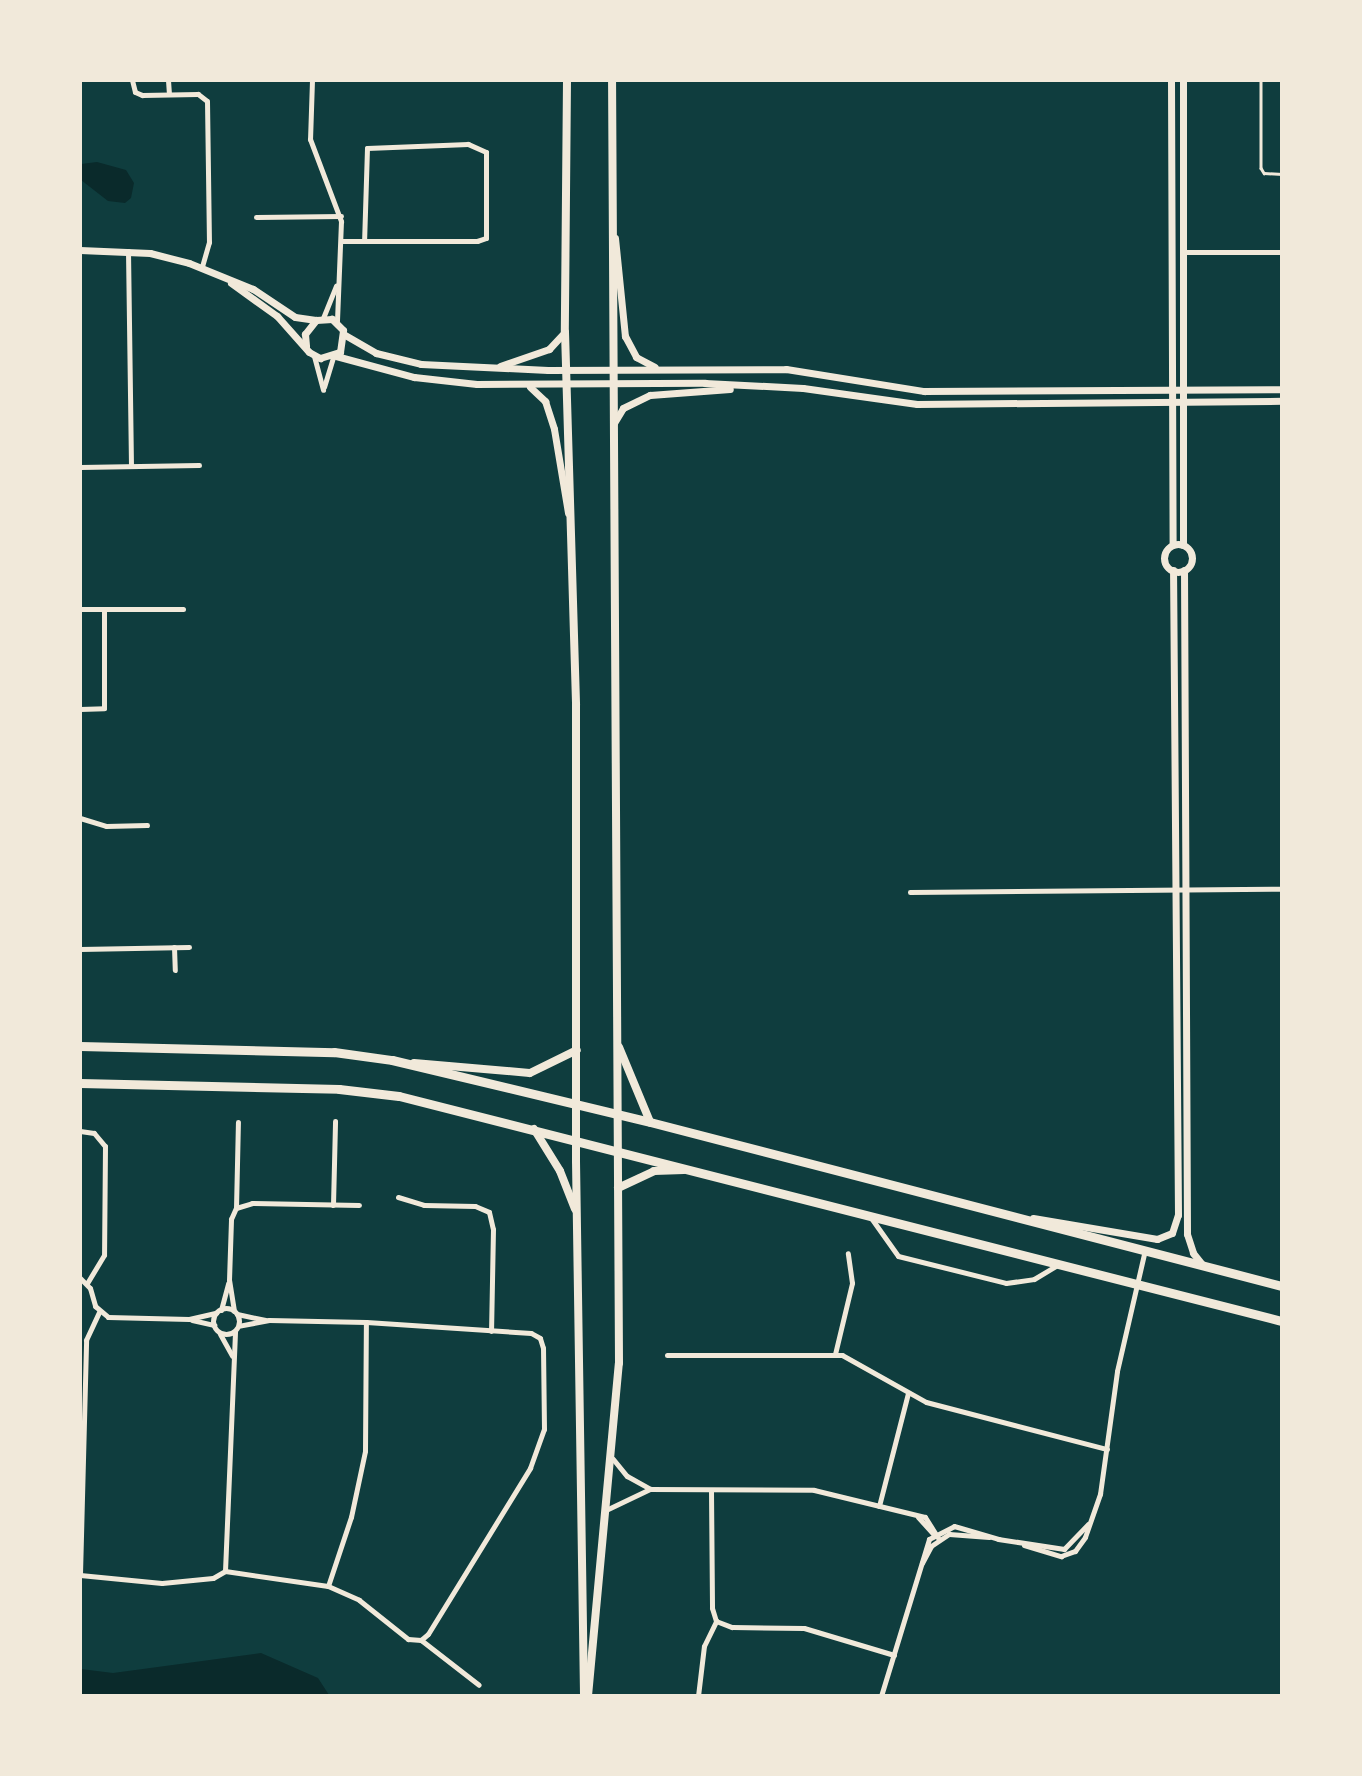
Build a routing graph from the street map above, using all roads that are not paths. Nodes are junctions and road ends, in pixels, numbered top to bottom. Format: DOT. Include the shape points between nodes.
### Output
graph roads {
  1 [pos="132,80"];
  2 [pos="169,80"];
  3 [pos="312,80"];
  4 [pos="567,80"];
  5 [pos="612,80"];
  6 [pos="1171,80"];
  7 [pos="1183,80"];
  8 [pos="1261,80"];
  9 [pos="169,94"];
  10 [pos="1282,174"];
  11 [pos="341,216"];
  12 [pos="256,217"];
  13 [pos="612,231"];
  14 [pos="342,241"];
  15 [pos="364,241"];
  16 [pos="80,250"];
  17 [pos="128,251"];
  18 [pos="1183,252"];
  19 [pos="1282,252"];
  20 [pos="1170,253"];
  21 [pos="202,267"];
  22 [pos="218,275"];
  23 [pos="338,279"];
  24 [pos="319,319"];
  25 [pos="337,322"];
  26 [pos="565,332"];
  27 [pos="345,335"];
  28 [pos="306,346"];
  29 [pos="314,356"];
  30 [pos="334,356"];
  31 [pos="493,368"];
  32 [pos="659,369"];
  33 [pos="566,370"];
  34 [pos="613,370"];
  35 [pos="613,383"];
  36 [pos="528,385"];
  37 [pos="567,386"];
  38 [pos="759,387"];
  39 [pos="1282,389"];
  40 [pos="1170,390"];
  41 [pos="1185,390"];
  42 [pos="1282,401"];
  43 [pos="1185,402"];
  44 [pos="1171,403"];
  45 [pos="614,424"];
  46 [pos="131,466"];
  47 [pos="199,466"];
  48 [pos="80,467"];
  49 [pos="568,513"];
  50 [pos="1173,545"];
  51 [pos="1184,545"];
  52 [pos="1174,570"];
  53 [pos="1184,570"];
  54 [pos="104,609"];
  55 [pos="183,609"];
  56 [pos="80,610"];
  57 [pos="80,709"];
  58 [pos="80,818"];
  59 [pos="147,825"];
  60 [pos="1282,889"];
  61 [pos="1176,890"];
  62 [pos="1185,890"];
  63 [pos="910,892"];
  64 [pos="174,947"];
  65 [pos="189,947"];
  66 [pos="80,949"];
  67 [pos="175,970"];
  68 [pos="617,1041"];
  69 [pos="80,1046"];
  70 [pos="577,1050"];
  71 [pos="408,1063"];
  72 [pos="80,1083"];
  73 [pos="576,1107"];
  74 [pos="617,1115"];
  75 [pos="335,1121"];
  76 [pos="238,1122"];
  77 [pos="650,1122"];
  78 [pos="534,1129"];
  79 [pos="80,1131"];
  80 [pos="576,1140"];
  81 [pos="617,1151"];
  82 [pos="691,1170"];
  83 [pos="618,1188"];
  84 [pos="398,1197"];
  85 [pos="333,1205"];
  86 [pos="359,1205"];
  87 [pos="236,1208"];
  88 [pos="577,1215"];
  89 [pos="869,1216"];
  90 [pos="1018,1217"];
  91 [pos="1145,1250"];
  92 [pos="848,1253"];
  93 [pos="1059,1264"];
  94 [pos="1202,1264"];
  95 [pos="80,1278"];
  96 [pos="229,1280"];
  97 [pos="87,1283"];
  98 [pos="1136,1284"];
  99 [pos="1282,1286"];
  100 [pos="99,1312"];
  101 [pos="218,1312"];
  102 [pos="236,1312"];
  103 [pos="189,1319"];
  104 [pos="269,1320"];
  105 [pos="1282,1321"];
  106 [pos="366,1322"];
  107 [pos="214,1325"];
  108 [pos="237,1328"];
  109 [pos="491,1331"];
  110 [pos="220,1333"];
  111 [pos="667,1354"];
  112 [pos="835,1354"];
  113 [pos="233,1359"];
  114 [pos="908,1393"];
  115 [pos="83,1431"];
  116 [pos="1107,1449"];
  117 [pos="613,1459"];
  118 [pos="650,1489"];
  119 [pos="711,1491"];
  120 [pos="879,1506"];
  121 [pos="608,1509"];
  122 [pos="936,1535"];
  123 [pos="225,1571"];
  124 [pos="80,1574"];
  125 [pos="328,1586"];
  126 [pos="716,1621"];
  127 [pos="421,1640"];
  128 [pos="894,1655"];
  129 [pos="479,1685"];
  130 [pos="586,1696"];
  131 [pos="698,1696"];
  132 [pos="881,1696"];
  1 -- 9 [label="street" via="138,93"];
  2 -- 9 [label="street"];
  3 -- 11 [label="street" via="310,138"];
  4 -- 26 [label="main road"];
  5 -- 13 [label="main road"];
  6 -- 20 [label="street"];
  7 -- 18 [label="street"];
  8 -- 10 [label="lane" via="1261,168 1264,173"];
  9 -- 21 [label="street" via="201,95 208,106 209,242"];
  11 -- 12 [label="street"];
  11 -- 14 [label="street"];
  13 -- 32 [label="street" via="620,256 620,317 625,336 636,357"];
  13 -- 34 [label="main road"];
  14 -- 15 [label="street"];
  14 -- 23 [label="street"];
  15 -- 15 [label="street" via="486,238 486,152 468,144 367,148"];
  16 -- 17 [label="street"];
  17 -- 21 [label="street"];
  17 -- 46 [label="street"];
  18 -- 19 [label="street"];
  18 -- 20 [label="street"];
  18 -- 41 [label="street"];
  20 -- 40 [label="street"];
  21 -- 22 [label="street"];
  22 -- 24 [label="street" via="253,289 295,317"];
  22 -- 28 [label="street" via="277,316"];
  23 -- 24 [label="street"];
  23 -- 25 [label="street"];
  24 -- 25 [label="street"];
  24 -- 28 [label="street" via="307,328"];
  25 -- 27 [label="street"];
  26 -- 31 [label="street" via="549,349"];
  26 -- 33 [label="main road"];
  27 -- 30 [label="street"];
  27 -- 31 [label="street" via="376,353 409,363"];
  28 -- 29 [label="street"];
  29 -- 30 [label="street"];
  29 -- 30 [label="street" via="323,390"];
  30 -- 36 [label="street" via="414,377"];
  31 -- 33 [label="street"];
  32 -- 34 [label="street"];
  32 -- 40 [label="street" via="786,369 924,391"];
  33 -- 34 [label="street"];
  33 -- 37 [label="main road"];
  34 -- 35 [label="main road"];
  35 -- 37 [label="street"];
  35 -- 38 [label="street"];
  35 -- 45 [label="main road"];
  36 -- 37 [label="street"];
  36 -- 49 [label="street" via="545,401 554,429"];
  37 -- 49 [label="main road"];
  38 -- 44 [label="street" via="916,404"];
  38 -- 45 [label="street" via="650,395 622,408"];
  39 -- 41 [label="street"];
  40 -- 41 [label="street"];
  40 -- 44 [label="street"];
  41 -- 43 [label="street"];
  42 -- 43 [label="street"];
  43 -- 44 [label="street"];
  43 -- 51 [label="street"];
  44 -- 50 [label="street"];
  45 -- 68 [label="main road"];
  46 -- 47 [label="street"];
  46 -- 48 [label="street"];
  49 -- 70 [label="main road" via="576,705"];
  50 -- 51 [label="street"];
  50 -- 52 [label="street" via="1165,560"];
  51 -- 53 [label="street" via="1192,556"];
  52 -- 53 [label="street"];
  52 -- 61 [label="street"];
  53 -- 62 [label="street"];
  54 -- 55 [label="street"];
  54 -- 56 [label="street"];
  54 -- 57 [label="street" via="104,708"];
  58 -- 59 [label="street" via="106,826"];
  60 -- 62 [label="street"];
  61 -- 62 [label="street"];
  61 -- 63 [label="street"];
  61 -- 90 [label="street" via="1179,1208 1173,1231 1157,1239"];
  62 -- 94 [label="street" via="1187,1234"];
  64 -- 65 [label="street"];
  64 -- 66 [label="street"];
  64 -- 67 [label="street"];
  68 -- 74 [label="main road"];
  68 -- 77 [label="main road"];
  69 -- 71 [label="main road" via="334,1052"];
  70 -- 71 [label="main road" via="530,1073"];
  70 -- 73 [label="main road"];
  71 -- 73 [label="main road"];
  72 -- 78 [label="main road" via="366,1091"];
  73 -- 74 [label="main road"];
  73 -- 80 [label="main road"];
  74 -- 77 [label="main road"];
  74 -- 81 [label="main road"];
  75 -- 85 [label="street"];
  76 -- 87 [label="street"];
  77 -- 90 [label="main road"];
  78 -- 80 [label="main road"];
  78 -- 88 [label="main road" via="560,1171"];
  79 -- 97 [label="street" via="94,1133 105,1146 104,1255"];
  80 -- 81 [label="main road"];
  80 -- 88 [label="main road"];
  81 -- 82 [label="main road"];
  81 -- 83 [label="main road"];
  82 -- 83 [label="main road" via="654,1171"];
  82 -- 89 [label="main road"];
  83 -- 117 [label="main road" via="619,1363"];
  84 -- 109 [label="street" via="424,1205 475,1206 489,1212 493,1229"];
  85 -- 86 [label="street"];
  85 -- 87 [label="street" via="252,1203"];
  87 -- 96 [label="street" via="231,1219"];
  88 -- 130 [label="main road"];
  89 -- 93 [label="main road"];
  89 -- 93 [label="street" via="898,1256 979,1277 1022,1283"];
  90 -- 91 [label="main road"];
  91 -- 94 [label="main road"];
  91 -- 98 [label="street"];
  92 -- 112 [label="street" via="852,1283"];
  93 -- 98 [label="main road"];
  94 -- 99 [label="main road"];
  95 -- 97 [label="street"];
  96 -- 101 [label="street"];
  96 -- 102 [label="street"];
  97 -- 100 [label="street"];
  98 -- 105 [label="main road"];
  98 -- 116 [label="street"];
  100 -- 103 [label="street" via="113,1317"];
  100 -- 115 [label="street" via="86,1340"];
  101 -- 102 [label="street"];
  101 -- 103 [label="street"];
  101 -- 107 [label="street"];
  102 -- 104 [label="street"];
  102 -- 108 [label="street"];
  103 -- 107 [label="street"];
  104 -- 106 [label="street"];
  104 -- 108 [label="street"];
  106 -- 109 [label="street"];
  106 -- 125 [label="street" via="365,1451 351,1517"];
  107 -- 110 [label="street"];
  108 -- 110 [label="street"];
  108 -- 113 [label="street"];
  109 -- 127 [label="street" via="531,1333 540,1338 544,1429 538,1452"];
  110 -- 113 [label="street"];
  111 -- 112 [label="street"];
  112 -- 114 [label="street" via="857,1361"];
  113 -- 123 [label="street"];
  114 -- 116 [label="street" via="926,1402"];
  114 -- 120 [label="street"];
  115 -- 124 [label="street"];
  116 -- 122 [label="street" via="1090,1522 1064,1549 955,1533"];
  117 -- 118 [label="street" via="627,1476"];
  117 -- 121 [label="main road"];
  118 -- 119 [label="street"];
  118 -- 121 [label="street"];
  119 -- 120 [label="street" via="814,1490"];
  119 -- 126 [label="street"];
  120 -- 122 [label="street" via="918,1517"];
  121 -- 130 [label="main road"];
  122 -- 128 [label="street" via="920,1565"];
  123 -- 124 [label="street" via="213,1578 162,1583"];
  123 -- 125 [label="street"];
  125 -- 127 [label="street" via="359,1600 408,1639"];
  126 -- 128 [label="street" via="732,1627 799,1627"];
  126 -- 131 [label="street" via="704,1646"];
  127 -- 129 [label="street"];
  128 -- 132 [label="street"];
}
